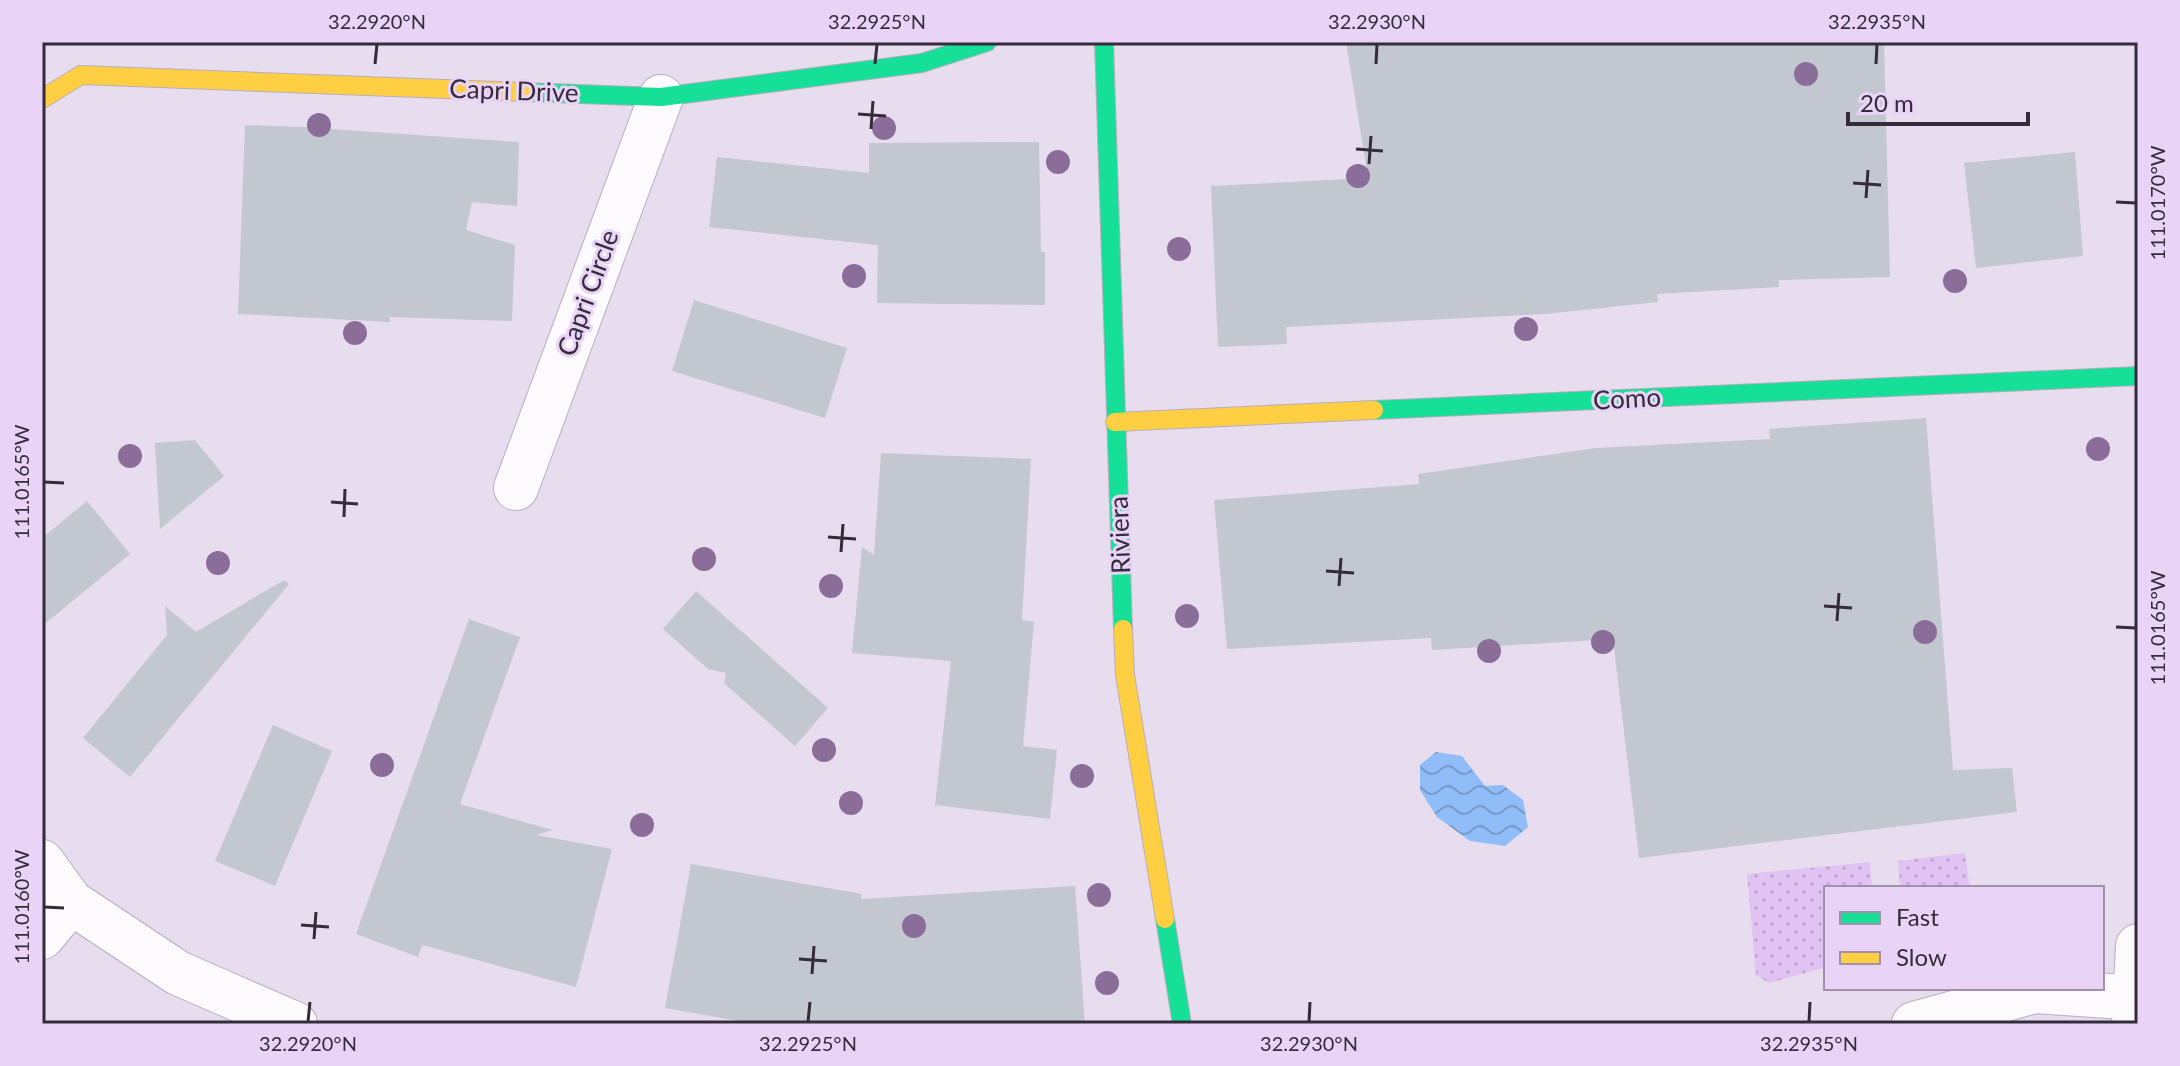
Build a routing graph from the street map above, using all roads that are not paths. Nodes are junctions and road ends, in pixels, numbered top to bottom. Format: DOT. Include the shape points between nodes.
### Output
graph roads {
  1 [pos="987,42"];
  2 [pos="1104,42"];
  3 [pos="661,97"];
  4 [pos="42,99"];
  5 [pos="2138,376"];
  6 [pos="1115,422"];
  7 [pos="516,488"];
  8 [pos="42,862"];
  9 [pos="71,902"];
  10 [pos="42,937"];
  11 [pos="2138,946"];
  12 [pos="2136,1006"];
  13 [pos="295,1024"];
  14 [pos="1182,1024"];
  15 [pos="1914,1024"];
  1 -- 3 [label="street, Capri Drive" via="922,63"];
  2 -- 6 [label="street, Riviera"];
  3 -- 4 [label="street, Capri Drive" via="81,75"];
  3 -- 7 [label="street, Capri Circle"];
  5 -- 6 [label="street, Como"];
  6 -- 14 [label="street, Riviera" via="1125,675"];
  8 -- 9 [label="street"];
  9 -- 10 [label="street"];
  9 -- 13 [label="street" via="178,973"];
  11 -- 12 [label="street"];
  12 -- 15 [label="street" via="2035,991"];
}
